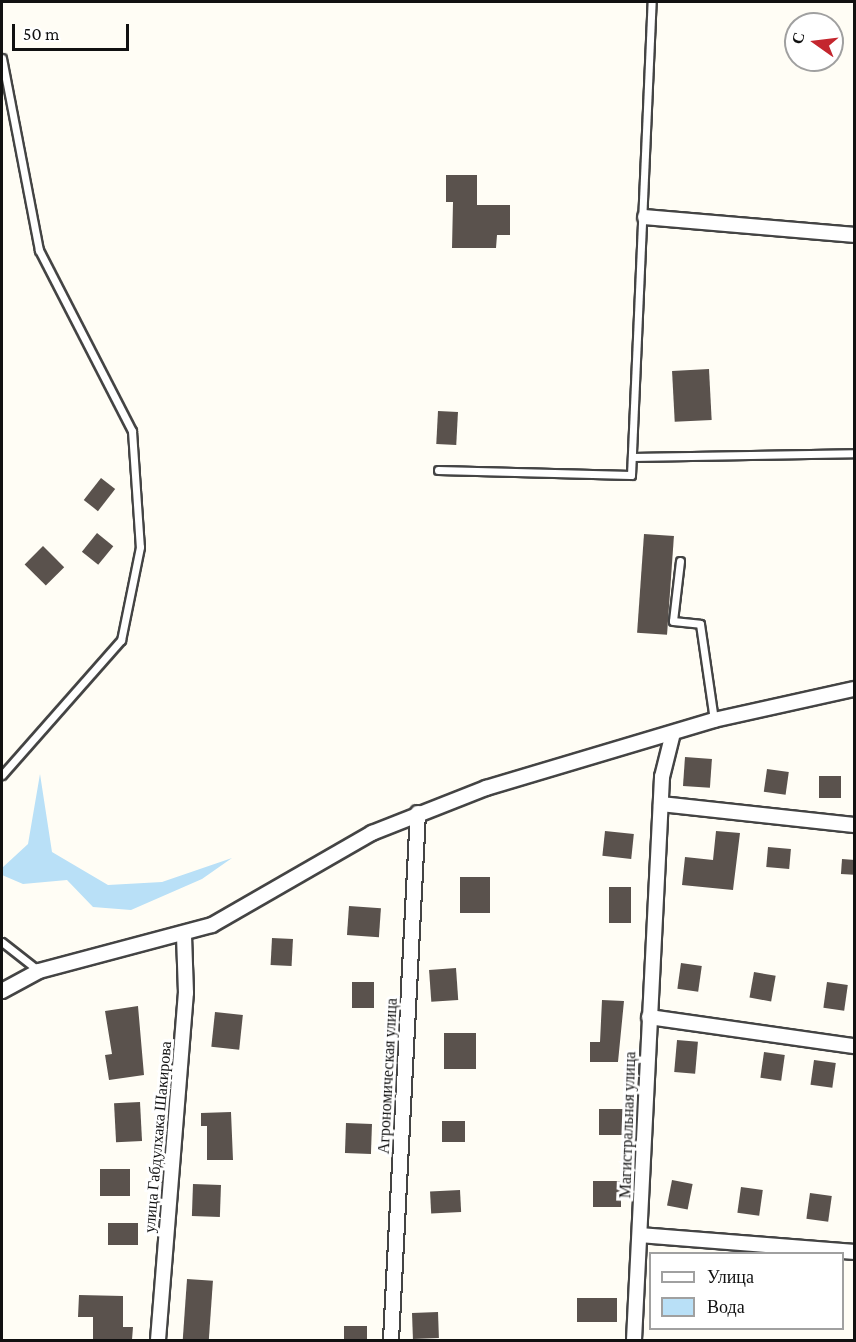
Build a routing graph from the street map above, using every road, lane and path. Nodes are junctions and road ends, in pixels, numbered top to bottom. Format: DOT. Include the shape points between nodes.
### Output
graph roads {
  1 [pos="652,2"];
  2 [pos="2,58"];
  3 [pos="645,217"];
  4 [pos="855,235"];
  5 [pos="855,453"];
  6 [pos="633,457"];
  7 [pos="438,470"];
  8 [pos="680,561"];
  9 [pos="855,689"];
  10 [pos="714,720"];
  11 [pos="673,733"];
  12 [pos="2,775"];
  13 [pos="661,804"];
  14 [pos="418,813"];
  15 [pos="855,825"];
  16 [pos="184,936"];
  17 [pos="2,942"];
  18 [pos="39,971"];
  19 [pos="2,991"];
  20 [pos="649,1017"];
  21 [pos="855,1046"];
  22 [pos="640,1235"];
  23 [pos="855,1252"];
  24 [pos="158,1341"];
  25 [pos="391,1341"];
  26 [pos="634,1341"];
  1 -- 3 [label="lane"];
  2 -- 12 [label="lane" via="39,250 132,431 140,547 121,640"];
  3 -- 4 [label="street"];
  3 -- 6 [label="lane"];
  5 -- 6 [label="lane"];
  6 -- 7 [label="lane" via="631,475"];
  8 -- 10 [label="lane" via="673,621 700,624"];
  9 -- 10 [label="street"];
  10 -- 11 [label="street"];
  11 -- 13 [label="street, Магистральная улица"];
  11 -- 14 [label="street"];
  13 -- 15 [label="street"];
  13 -- 20 [label="street, Магистральная улица"];
  14 -- 16 [label="street"];
  14 -- 25 [label="street, Агрономическая улица"];
  16 -- 18 [label="street"];
  16 -- 24 [label="street, улица Габдулхака Шакирова" via="186,993"];
  17 -- 18 [label="lane"];
  18 -- 19 [label="street"];
  20 -- 21 [label="street"];
  20 -- 22 [label="street, Магистральная улица"];
  22 -- 23 [label="street"];
  22 -- 26 [label="street, Магистральная улица"];
}
